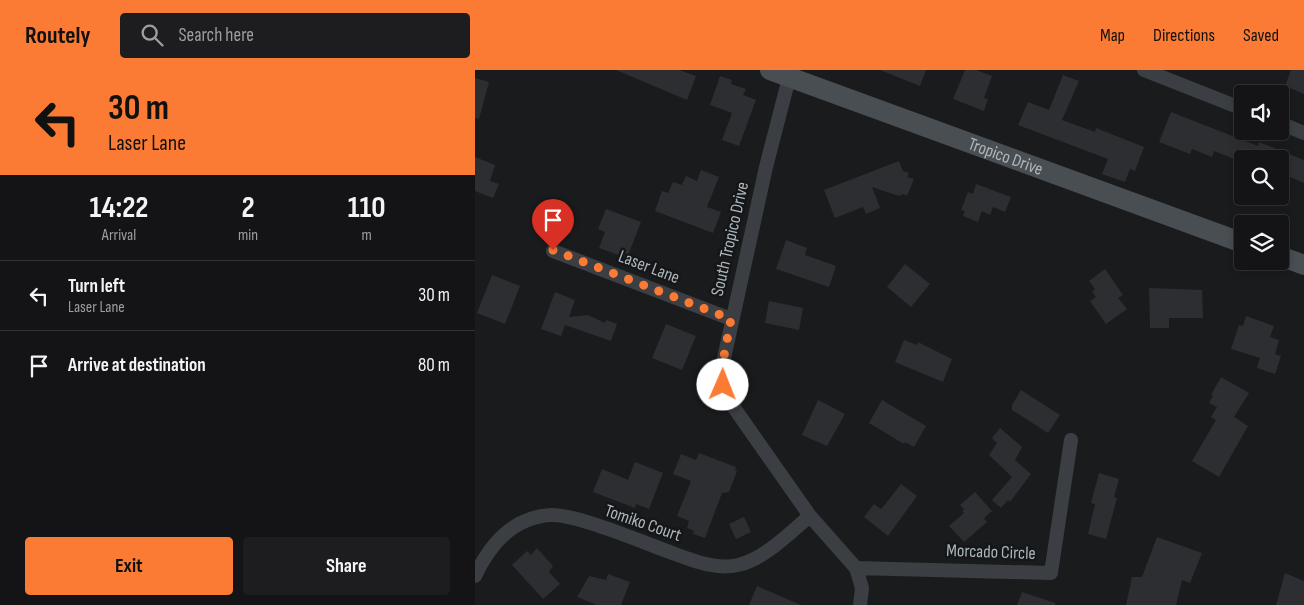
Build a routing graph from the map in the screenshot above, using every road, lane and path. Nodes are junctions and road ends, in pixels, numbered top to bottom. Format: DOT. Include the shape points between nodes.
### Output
graph roads {
  1 [pos="769,70"];
  2 [pos="1144,70"];
  3 [pos="789,78"];
  4 [pos="1234,105"];
  5 [pos="1289,127"];
  6 [pos="1304,133"];
  7 [pos="1234,240"];
  8 [pos="553,250"];
  9 [pos="1289,259"];
  10 [pos="1304,265"];
  11 [pos="731,319"];
  12 [pos="1071,440"];
  13 [pos="809,516"];
  14 [pos="856,568"];
  15 [pos="475,576"];
  16 [pos="860,605"];
  1 -- 3 [label="street, Tropico Drive"];
  2 -- 4 [label="street"];
  3 -- 7 [label="street, Tropico Drive"];
  3 -- 11 [label="street, South Tropico Drive"];
  5 -- 6 [label="street"];
  8 -- 11 [label="street, Laser Lane"];
  9 -- 10 [label="street"];
  11 -- 13 [label="street, South Tropico Drive" via="721,372 723,385 730,402"];
  12 -- 14 [label="street, Morcado Circle" via="1051,573"];
  13 -- 14 [label="street, South Tropico Drive"];
  13 -- 15 [label="street, Tomiko Court" via="764,553 739,565 722,566 699,563 574,519 552,515 525,521 503,534 484,556"];
  14 -- 16 [label="street, South Tropico Drive" via="862,588"];
}
